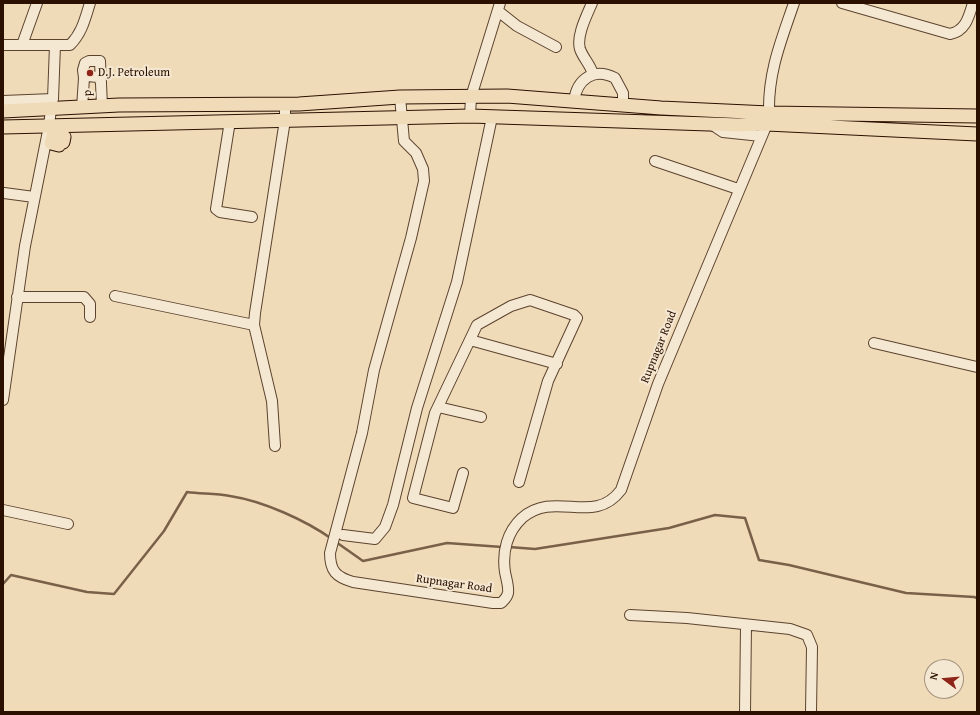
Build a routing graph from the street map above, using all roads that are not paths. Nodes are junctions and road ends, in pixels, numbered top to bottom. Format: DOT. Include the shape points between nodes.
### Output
graph roads {
  1 [pos="37,3"];
  2 [pos="90,3"];
  3 [pos="592,3"];
  4 [pos="794,3"];
  5 [pos="842,3"];
  6 [pos="973,3"];
  7 [pos="499,7"];
  8 [pos="3,45"];
  9 [pos="22,45"];
  10 [pos="55,45"];
  11 [pos="556,47"];
  12 [pos="593,74"];
  13 [pos="84,78"];
  14 [pos="101,82"];
  15 [pos="400,97"];
  16 [pos="471,97"];
  17 [pos="623,99"];
  18 [pos="3,101"];
  19 [pos="574,101"];
  20 [pos="285,104"];
  21 [pos="102,106"];
  22 [pos="51,108"];
  23 [pos="82,108"];
  24 [pos="3,111"];
  25 [pos="470,116"];
  26 [pos="977,116"];
  27 [pos="492,117"];
  28 [pos="401,118"];
  29 [pos="768,118"];
  30 [pos="285,120"];
  31 [pos="230,121"];
  32 [pos="711,124"];
  33 [pos="49,126"];
  34 [pos="3,127"];
  35 [pos="977,134"];
  36 [pos="761,136"];
  37 [pos="655,161"];
  38 [pos="738,189"];
  39 [pos="4,193"];
  40 [pos="34,198"];
  41 [pos="252,217"];
  42 [pos="116,296"];
  43 [pos="17,297"];
  44 [pos="90,317"];
  45 [pos="254,325"];
  46 [pos="470,340"];
  47 [pos="874,343"];
  48 [pos="557,364"];
  49 [pos="977,367"];
  50 [pos="3,400"];
  51 [pos="417,408"];
  52 [pos="436,410"];
  53 [pos="482,417"];
  54 [pos="275,446"];
  55 [pos="463,472"];
  56 [pos="519,482"];
  57 [pos="3,510"];
  58 [pos="68,524"];
  59 [pos="339,535"];
  60 [pos="630,615"];
  61 [pos="746,625"];
  62 [pos="745,712"];
  63 [pos="811,712"];
  1 -- 9 [label="street"];
  2 -- 10 [label="street" via="81,33 70,45"];
  3 -- 12 [label="street" via="580,46"];
  4 -- 29 [label="street" via="775,57 768,89"];
  5 -- 6 [label="street" via="950,34 962,29"];
  7 -- 11 [label="street" via="517,26"];
  7 -- 16 [label="street"];
  8 -- 9 [label="street"];
  9 -- 10 [label="street"];
  10 -- 18 [label="street" via="53,100"];
  12 -- 17 [label="street" via="600,73 615,78 623,93"];
  12 -- 19 [label="street" via="579,85"];
  13 -- 14 [label="street" via="98,77"];
  13 -- 14 [label="street, p" via="85,63 100,61"];
  13 -- 23 [label="street"];
  14 -- 21 [label="street, p"];
  15 -- 16 [label="main road"];
  15 -- 20 [label="main road"];
  15 -- 28 [label="street, Rupnagar Road"];
  16 -- 19 [label="main road" via="507,96"];
  16 -- 25 [label="street"];
  19 -- 29 [label="main road"];
  20 -- 21 [label="main road"];
  20 -- 30 [label="street"];
  21 -- 23 [label="main road"];
  22 -- 23 [label="main road"];
  22 -- 24 [label="main road"];
  22 -- 33 [label="street"];
  25 -- 27 [label="main road"];
  25 -- 28 [label="main road"];
  26 -- 29 [label="main road"];
  27 -- 32 [label="main road"];
  27 -- 51 [label="street" via="457,282"];
  28 -- 30 [label="main road"];
  28 -- 59 [label="street, Rupnagar Road" via="404,141 416,153 423,169 424,181 411,238 374,370"];
  29 -- 32 [label="main road"];
  29 -- 35 [label="main road"];
  29 -- 36 [label="street, Rupnagar Road"];
  30 -- 31 [label="main road"];
  30 -- 45 [label="street"];
  31 -- 33 [label="main road"];
  31 -- 41 [label="street" via="216,209 220,212"];
  32 -- 36 [label="street" via="723,132"];
  33 -- 34 [label="main road"];
  33 -- 40 [label="street"];
  36 -- 38 [label="street, Rupnagar Road"];
  37 -- 38 [label="street"];
  38 -- 59 [label="street, Rupnagar Road" via="658,384 620,490 614,499 604,505 593,508 558,505 540,508 522,518 513,530 505,549 508,592 501,603 342,579 334,572 330,563 332,546"];
  39 -- 40 [label="street"];
  40 -- 43 [label="street"];
  42 -- 45 [label="street"];
  43 -- 44 [label="street" via="84,297 90,304"];
  43 -- 50 [label="street"];
  45 -- 54 [label="street" via="272,401"];
  46 -- 48 [label="street"];
  46 -- 48 [label="street" via="476,325 511,306 530,300 577,318"];
  46 -- 52 [label="street"];
  47 -- 49 [label="street"];
  48 -- 56 [label="street" via="548,381"];
  51 -- 52 [label="street"];
  51 -- 59 [label="street" via="393,505 385,527 375,539"];
  52 -- 53 [label="street"];
  52 -- 55 [label="street" via="413,498 453,508"];
  57 -- 58 [label="street"];
  60 -- 61 [label="street"];
  61 -- 62 [label="street"];
  61 -- 63 [label="street" via="790,629 807,635 812,647"];
}
